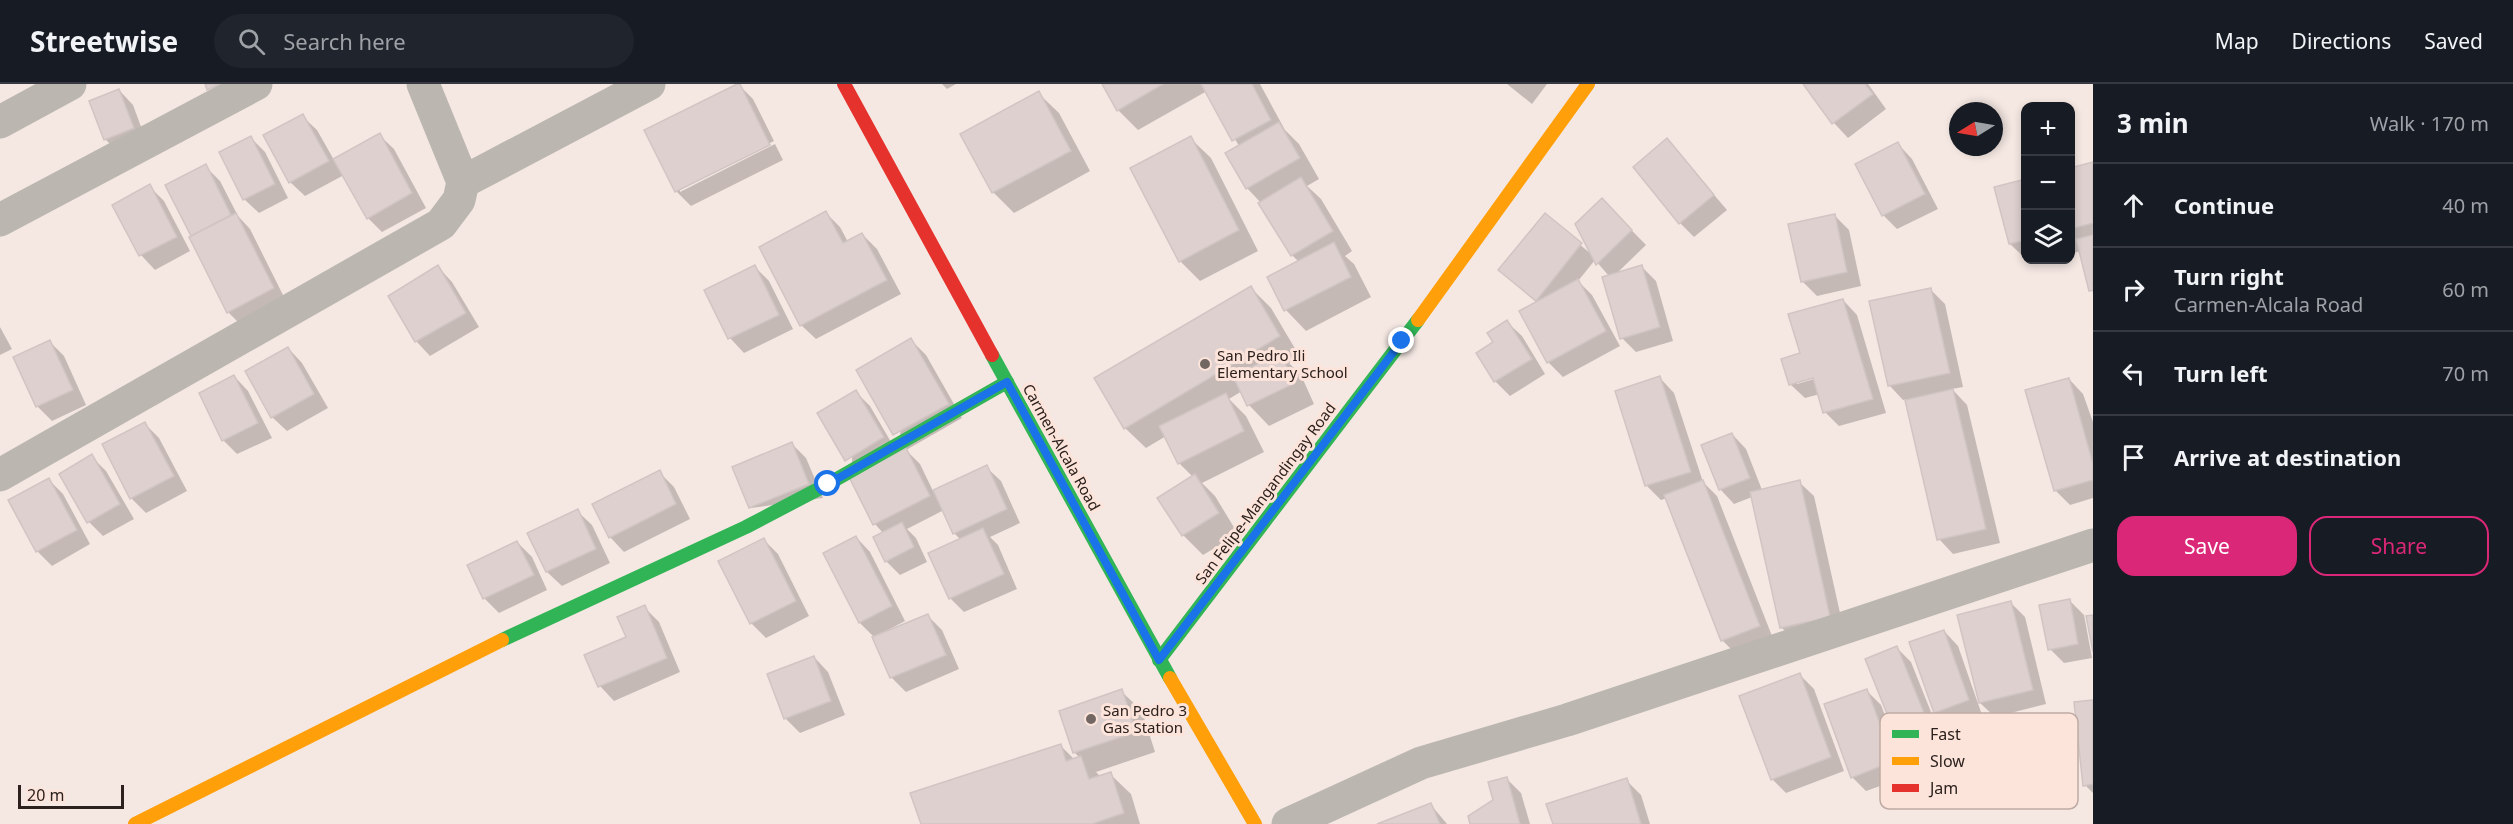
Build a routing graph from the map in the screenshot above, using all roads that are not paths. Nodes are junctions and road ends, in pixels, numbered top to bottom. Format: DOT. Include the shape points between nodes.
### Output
graph roads {
  1 [pos="70,84"];
  2 [pos="256,84"];
  3 [pos="423,84"];
  4 [pos="649,84"];
  5 [pos="844,84"];
  6 [pos="1588,84"];
  7 [pos="0,122"];
  8 [pos="463,182"];
  9 [pos="0,220"];
  10 [pos="1007,382"];
  11 [pos="0,475"];
  12 [pos="2093,545"];
  13 [pos="1159,660"];
  14 [pos="135,824"];
  15 [pos="1255,824"];
  16 [pos="1288,824"];
  1 -- 7 [label="street"];
  2 -- 9 [label="street"];
  3 -- 8 [label="street"];
  4 -- 8 [label="street"];
  5 -- 10 [label="main road, Carmen-Alcala Road"];
  6 -- 13 [label="main road, San Felipe-Mangandingay Road" via="1402,341"];
  8 -- 11 [label="street" via="459,200 441,224"];
  10 -- 13 [label="main road, Carmen-Alcala Road"];
  10 -- 14 [label="main road" via="746,527 461,659"];
  12 -- 16 [label="street" via="1578,716 1421,763"];
  13 -- 15 [label="main road, Carmen-Alcala Road"];
}
